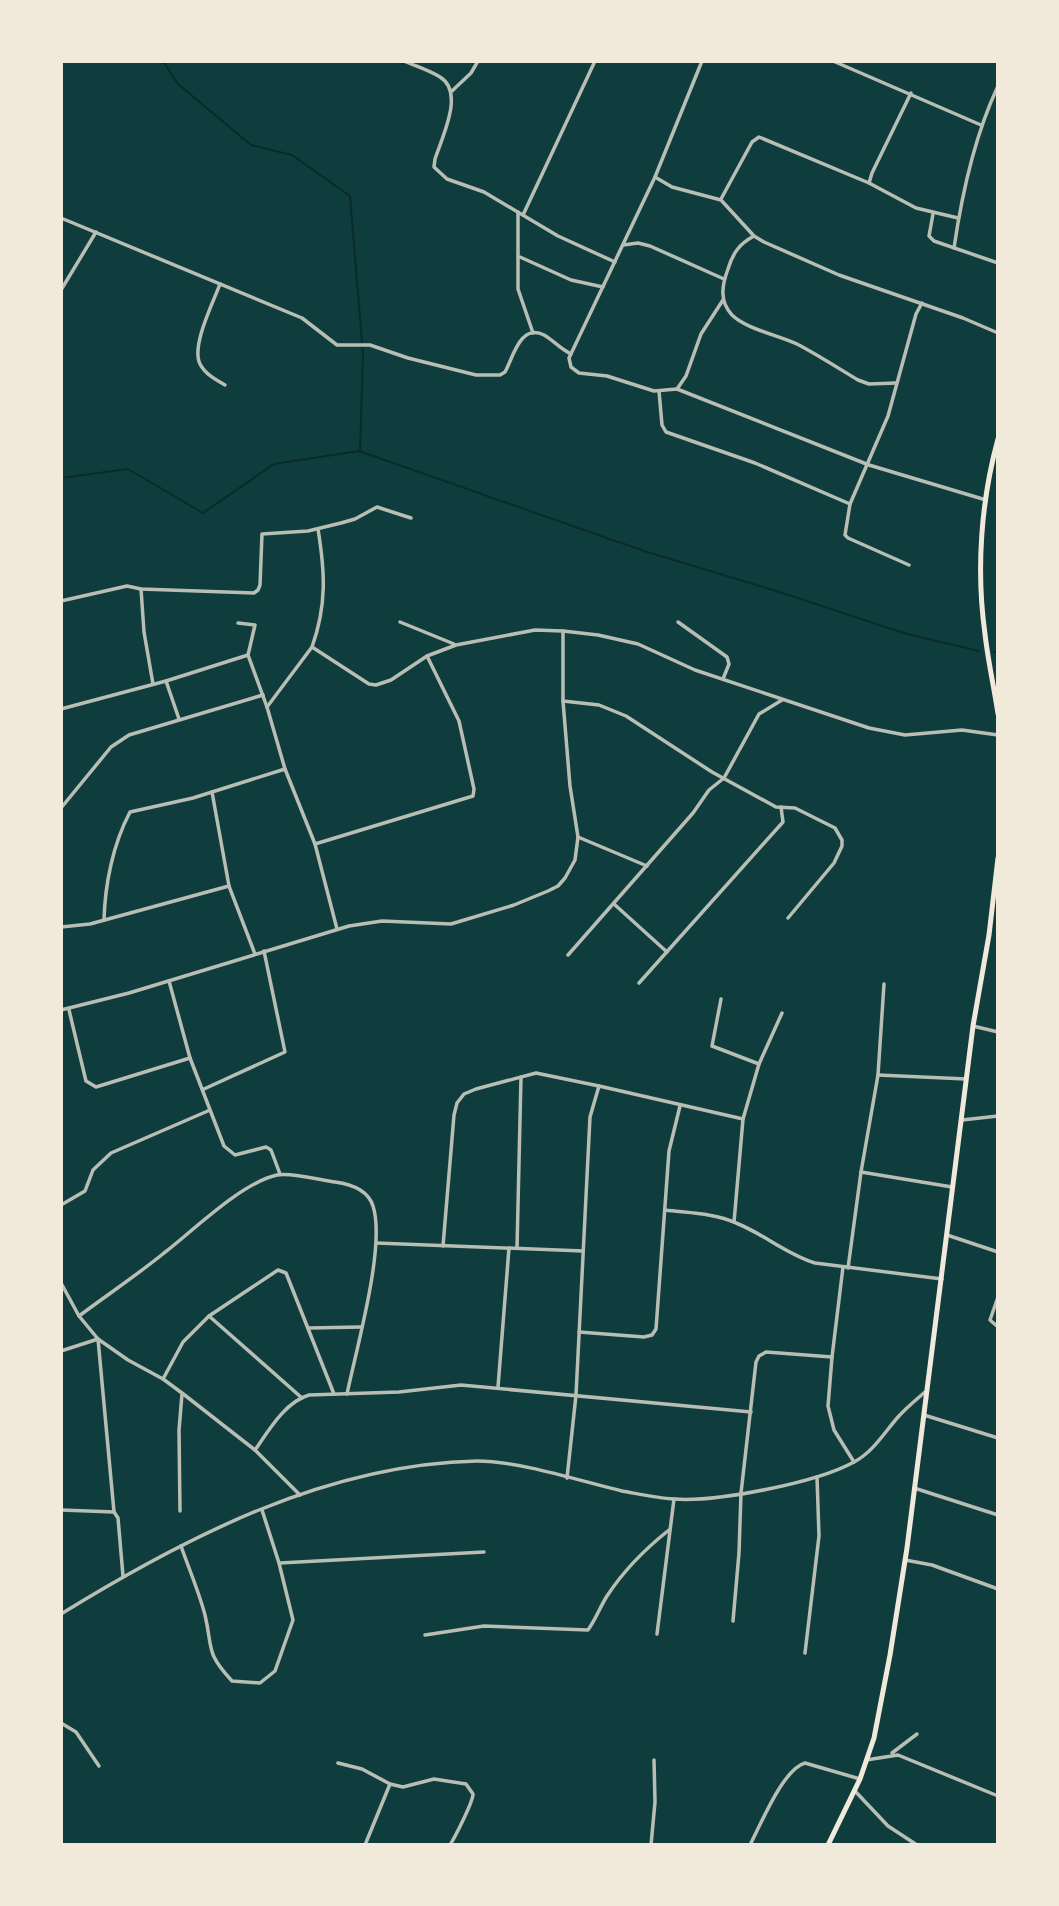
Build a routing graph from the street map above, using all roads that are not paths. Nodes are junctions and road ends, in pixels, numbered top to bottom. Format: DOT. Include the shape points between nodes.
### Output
graph roads {
  1 [pos="404,61"];
  2 [pos="478,61"];
  3 [pos="595,61"];
  4 [pos="702,61"];
  5 [pos="834,61"];
  6 [pos="998,86"];
  7 [pos="452,92"];
  8 [pos="911,93"];
  9 [pos="981,125"];
  10 [pos="655,177"];
  11 [pos="869,183"];
  12 [pos="720,200"];
  13 [pos="518,212"];
  14 [pos="933,214"];
  15 [pos="523,215"];
  16 [pos="61,218"];
  17 [pos="958,218"];
  18 [pos="96,232"];
  19 [pos="754,236"];
  20 [pos="623,245"];
  21 [pos="954,248"];
  22 [pos="520,257"];
  23 [pos="615,262"];
  24 [pos="998,263"];
  25 [pos="724,279"];
  26 [pos="220,284"];
  27 [pos="603,287"];
  28 [pos="61,290"];
  29 [pos="723,300"];
  30 [pos="922,303"];
  31 [pos="533,333"];
  32 [pos="998,333"];
  33 [pos="571,354"];
  34 [pos="896,383"];
  35 [pos="225,385"];
  36 [pos="677,389"];
  37 [pos="660,391"];
  38 [pos="998,439"];
  39 [pos="991,463"];
  40 [pos="869,465"];
  41 [pos="998,470"];
  42 [pos="986,500"];
  43 [pos="850,504"];
  44 [pos="411,518"];
  45 [pos="318,528"];
  46 [pos="909,565"];
  47 [pos="141,589"];
  48 [pos="61,601"];
  49 [pos="400,622"];
  50 [pos="678,622"];
  51 [pos="238,623"];
  52 [pos="563,631"];
  53 [pos="456,645"];
  54 [pos="312,647"];
  55 [pos="247,655"];
  56 [pos="427,656"];
  57 [pos="723,679"];
  58 [pos="166,681"];
  59 [pos="153,684"];
  60 [pos="263,695"];
  61 [pos="782,699"];
  62 [pos="563,701"];
  63 [pos="267,707"];
  64 [pos="61,709"];
  65 [pos="998,715"];
  66 [pos="179,719"];
  67 [pos="998,735"];
  68 [pos="285,769"];
  69 [pos="724,778"];
  70 [pos="212,792"];
  71 [pos="781,807"];
  72 [pos="61,808"];
  73 [pos="578,837"];
  74 [pos="315,844"];
  75 [pos="998,858"];
  76 [pos="647,866"];
  77 [pos="229,886"];
  78 [pos="614,903"];
  79 [pos="789,918"];
  80 [pos="104,920"];
  81 [pos="61,927"];
  82 [pos="337,929"];
  83 [pos="989,935"];
  84 [pos="998,936"];
  85 [pos="264,951"];
  86 [pos="667,952"];
  87 [pos="255,954"];
  88 [pos="568,955"];
  89 [pos="169,981"];
  90 [pos="639,983"];
  91 [pos="884,984"];
  92 [pos="722,999"];
  93 [pos="61,1010"];
  94 [pos="69,1010"];
  95 [pos="782,1013"];
  96 [pos="973,1026"];
  97 [pos="998,1032"];
  98 [pos="190,1058"];
  99 [pos="759,1064"];
  100 [pos="878,1075"];
  101 [pos="521,1077"];
  102 [pos="966,1079"];
  103 [pos="599,1086"];
  104 [pos="204,1090"];
  105 [pos="680,1105"];
  106 [pos="210,1110"];
  107 [pos="998,1116"];
  108 [pos="743,1119"];
  109 [pos="961,1120"];
  110 [pos="860,1172"];
  111 [pos="280,1174"];
  112 [pos="954,1187"];
  113 [pos="61,1205"];
  114 [pos="665,1210"];
  115 [pos="734,1222"];
  116 [pos="947,1235"];
  117 [pos="376,1243"];
  118 [pos="443,1246"];
  119 [pos="509,1248"];
  120 [pos="517,1248"];
  121 [pos="583,1251"];
  122 [pos="998,1252"];
  123 [pos="845,1268"];
  124 [pos="942,1279"];
  125 [pos="61,1283"];
  126 [pos="998,1297"];
  127 [pos="79,1316"];
  128 [pos="209,1316"];
  129 [pos="361,1327"];
  130 [pos="998,1327"];
  131 [pos="308,1328"];
  132 [pos="579,1332"];
  133 [pos="97,1339"];
  134 [pos="61,1351"];
  135 [pos="832,1357"];
  136 [pos="163,1378"];
  137 [pos="498,1387"];
  138 [pos="927,1391"];
  139 [pos="182,1393"];
  140 [pos="334,1394"];
  141 [pos="347,1394"];
  142 [pos="576,1395"];
  143 [pos="302,1398"];
  144 [pos="751,1412"];
  145 [pos="924,1415"];
  146 [pos="998,1438"];
  147 [pos="255,1450"];
  148 [pos="854,1462"];
  149 [pos="817,1477"];
  150 [pos="567,1478"];
  151 [pos="914,1488"];
  152 [pos="741,1493"];
  153 [pos="300,1495"];
  154 [pos="674,1499"];
  155 [pos="61,1510"];
  156 [pos="262,1510"];
  157 [pos="114,1511"];
  158 [pos="180,1511"];
  159 [pos="998,1515"];
  160 [pos="669,1530"];
  161 [pos="181,1546"];
  162 [pos="484,1552"];
  163 [pos="905,1560"];
  164 [pos="279,1563"];
  165 [pos="123,1576"];
  166 [pos="998,1589"];
  167 [pos="62,1613"];
  168 [pos="733,1621"];
  169 [pos="657,1634"];
  170 [pos="425,1635"];
  171 [pos="805,1653"];
  172 [pos="61,1723"];
  173 [pos="918,1734"];
  174 [pos="890,1755"];
  175 [pos="654,1760"];
  176 [pos="866,1760"];
  177 [pos="338,1763"];
  178 [pos="99,1766"];
  179 [pos="860,1779"];
  180 [pos="390,1784"];
  181 [pos="854,1790"];
  182 [pos="998,1796"];
  183 [pos="365,1845"];
  184 [pos="450,1845"];
  185 [pos="651,1845"];
  186 [pos="750,1845"];
  187 [pos="828,1845"];
  188 [pos="917,1845"];
  1 -- 7 [label="street" via="440,77"];
  2 -- 7 [label="street"];
  3 -- 15 [label="street"];
  4 -- 10 [label="street"];
  5 -- 8 [label="street"];
  6 -- 9 [label="street"];
  7 -- 13 [label="street" via="434,167 447,179 484,192"];
  8 -- 9 [label="street"];
  8 -- 11 [label="street"];
  9 -- 17 [label="street"];
  10 -- 12 [label="street" via="672,187"];
  10 -- 20 [label="street"];
  11 -- 12 [label="street" via="759,136"];
  11 -- 14 [label="street"];
  12 -- 19 [label="street"];
  13 -- 15 [label="street"];
  13 -- 22 [label="street"];
  14 -- 17 [label="street"];
  14 -- 21 [label="street" via="929,236"];
  15 -- 23 [label="street"];
  16 -- 18 [label="street"];
  17 -- 21 [label="street"];
  18 -- 26 [label="street"];
  18 -- 28 [label="street"];
  19 -- 25 [label="street" via="737,248"];
  19 -- 30 [label="street" via="847,278"];
  20 -- 23 [label="street"];
  20 -- 25 [label="street" via="650,246"];
  21 -- 24 [label="street"];
  22 -- 27 [label="street" via="571,280"];
  22 -- 31 [label="street" via="518,289"];
  23 -- 27 [label="street"];
  25 -- 29 [label="street"];
  26 -- 31 [label="street" via="302,318 337,345 370,345 476,375 504,374 521,339"];
  26 -- 35 [label="street" via="197,356 208,374"];
  27 -- 33 [label="street"];
  29 -- 34 [label="street" via="741,321 795,343 858,380"];
  29 -- 36 [label="street" via="701,334"];
  30 -- 32 [label="street"];
  30 -- 34 [label="street"];
  31 -- 33 [label="street"];
  33 -- 37 [label="street" via="568,363 579,373"];
  34 -- 40 [label="street"];
  36 -- 37 [label="street"];
  36 -- 40 [label="street"];
  37 -- 43 [label="street" via="666,432 755,463"];
  38 -- 39 [label="main road"];
  39 -- 41 [label="street"];
  39 -- 42 [label="main road"];
  40 -- 42 [label="street"];
  40 -- 43 [label="street"];
  42 -- 65 [label="main road" via="982,602"];
  43 -- 46 [label="street" via="845,535"];
  44 -- 45 [label="street" via="377,507 355,519"];
  45 -- 47 [label="street" via="262,534 260,585 254,593"];
  45 -- 54 [label="street" via="324,596"];
  47 -- 48 [label="street" via="127,586"];
  47 -- 59 [label="street"];
  49 -- 53 [label="street"];
  50 -- 57 [label="street" via="727,657"];
  51 -- 55 [label="street" via="255,625"];
  52 -- 53 [label="street" via="535,630"];
  52 -- 57 [label="street" via="627,641"];
  52 -- 62 [label="street"];
  53 -- 56 [label="street"];
  54 -- 56 [label="street" via="376,685"];
  54 -- 63 [label="street"];
  55 -- 58 [label="street"];
  55 -- 60 [label="street"];
  56 -- 74 [label="street" via="459,721 473,796"];
  57 -- 61 [label="street"];
  58 -- 59 [label="street"];
  58 -- 66 [label="street"];
  59 -- 64 [label="street"];
  60 -- 63 [label="street"];
  60 -- 66 [label="street"];
  61 -- 67 [label="street" via="905,735 962,730"];
  61 -- 69 [label="street" via="759,714"];
  62 -- 69 [label="street" via="599,705 626,716"];
  62 -- 73 [label="street"];
  63 -- 68 [label="street"];
  66 -- 72 [label="street" via="119,741"];
  68 -- 70 [label="street"];
  68 -- 74 [label="street"];
  69 -- 71 [label="street"];
  69 -- 76 [label="street"];
  70 -- 77 [label="street"];
  70 -- 80 [label="street" via="130,812 111,862"];
  71 -- 79 [label="street" via="795,808 835,828 842,840 834,863"];
  71 -- 86 [label="street" via="783,822"];
  73 -- 76 [label="street"];
  73 -- 82 [label="street" via="575,860 558,886 514,905 451,924 382,921"];
  74 -- 82 [label="street"];
  75 -- 83 [label="main road"];
  76 -- 78 [label="street"];
  77 -- 80 [label="street"];
  77 -- 87 [label="street"];
  78 -- 86 [label="street"];
  78 -- 88 [label="street"];
  80 -- 81 [label="street"];
  82 -- 85 [label="street"];
  83 -- 84 [label="street"];
  83 -- 96 [label="main road"];
  85 -- 87 [label="street"];
  85 -- 104 [label="street" via="285,1052"];
  86 -- 90 [label="street"];
  87 -- 89 [label="street"];
  89 -- 94 [label="street"];
  89 -- 98 [label="street"];
  91 -- 100 [label="street"];
  92 -- 99 [label="street" via="712,1046"];
  93 -- 94 [label="street"];
  94 -- 98 [label="street" via="86,1081 96,1087"];
  95 -- 99 [label="street"];
  96 -- 97 [label="street"];
  96 -- 102 [label="main road"];
  98 -- 104 [label="street"];
  99 -- 108 [label="street"];
  100 -- 102 [label="street"];
  100 -- 110 [label="street"];
  101 -- 103 [label="street" via="536,1073"];
  101 -- 118 [label="street" via="476,1089 457,1103"];
  101 -- 120 [label="street"];
  102 -- 109 [label="main road"];
  103 -- 105 [label="street"];
  103 -- 121 [label="street" via="590,1117"];
  104 -- 106 [label="street"];
  105 -- 108 [label="street"];
  105 -- 114 [label="street" via="668,1152"];
  106 -- 111 [label="street" via="229,1152 235,1155 267,1147"];
  106 -- 113 [label="street" via="111,1153 93,1170 85,1191"];
  107 -- 109 [label="street"];
  108 -- 115 [label="street"];
  109 -- 112 [label="main road"];
  110 -- 112 [label="street"];
  110 -- 123 [label="street"];
  111 -- 117 [label="street" via="361,1190 374,1208"];
  111 -- 127 [label="street" via="223,1205"];
  112 -- 116 [label="main road"];
  114 -- 115 [label="street"];
  114 -- 132 [label="street" via="658,1318 652,1335"];
  115 -- 123 [label="street" via="796,1257"];
  116 -- 122 [label="street"];
  116 -- 124 [label="main road"];
  117 -- 118 [label="street"];
  117 -- 129 [label="street"];
  118 -- 119 [label="street"];
  119 -- 120 [label="street"];
  119 -- 137 [label="street"];
  120 -- 121 [label="street"];
  121 -- 132 [label="street"];
  123 -- 124 [label="street"];
  123 -- 135 [label="street"];
  124 -- 138 [label="main road"];
  125 -- 127 [label="street"];
  126 -- 130 [label="street" via="990,1320"];
  127 -- 133 [label="street"];
  128 -- 131 [label="street" via="282,1270"];
  128 -- 136 [label="street" via="183,1342"];
  128 -- 143 [label="street"];
  129 -- 131 [label="street"];
  129 -- 141 [label="street"];
  131 -- 140 [label="street"];
  132 -- 142 [label="street"];
  133 -- 134 [label="street"];
  133 -- 136 [label="street"];
  133 -- 157 [label="street"];
  135 -- 144 [label="street" via="766,1352 759,1356"];
  135 -- 148 [label="street" via="830,1419"];
  136 -- 139 [label="street"];
  137 -- 141 [label="street" via="461,1385"];
  137 -- 142 [label="street"];
  138 -- 145 [label="main road"];
  138 -- 148 [label="street"];
  139 -- 147 [label="street"];
  139 -- 158 [label="street"];
  140 -- 141 [label="street"];
  140 -- 143 [label="street"];
  142 -- 144 [label="street"];
  142 -- 150 [label="street"];
  143 -- 147 [label="street" via="289,1407"];
  144 -- 152 [label="street"];
  145 -- 146 [label="street"];
  145 -- 151 [label="main road"];
  147 -- 153 [label="street"];
  148 -- 149 [label="street"];
  149 -- 152 [label="street"];
  149 -- 171 [label="street" via="819,1536"];
  150 -- 153 [label="street" via="479,1461 388,1470"];
  150 -- 154 [label="street"];
  151 -- 159 [label="street"];
  151 -- 163 [label="main road"];
  152 -- 154 [label="street"];
  152 -- 168 [label="street"];
  153 -- 156 [label="street"];
  154 -- 160 [label="street"];
  155 -- 157 [label="street"];
  156 -- 161 [label="street"];
  156 -- 164 [label="street"];
  157 -- 165 [label="street"];
  160 -- 169 [label="street"];
  160 -- 170 [label="street" via="626,1570 584,1632 484,1626"];
  161 -- 164 [label="street" via="206,1616 208,1643 216,1663 232,1681 242,1683 260,1683 275,1671 292,1626"];
  161 -- 165 [label="street"];
  162 -- 164 [label="street"];
  163 -- 166 [label="street"];
  163 -- 176 [label="main road" via="874,1738"];
  165 -- 167 [label="street"];
  172 -- 178 [label="street" via="76,1732"];
  173 -- 174 [label="street"];
  174 -- 176 [label="street"];
  174 -- 182 [label="street" via="908,1757"];
  175 -- 185 [label="street"];
  176 -- 179 [label="main road"];
  177 -- 180 [label="street"];
  179 -- 181 [label="main road"];
  179 -- 186 [label="street" via="798,1765 773,1799"];
  180 -- 183 [label="street"];
  180 -- 184 [label="street" via="403,1787 434,1779 466,1784 473,1801"];
  181 -- 187 [label="main road"];
  181 -- 188 [label="street" via="888,1826"];
}
